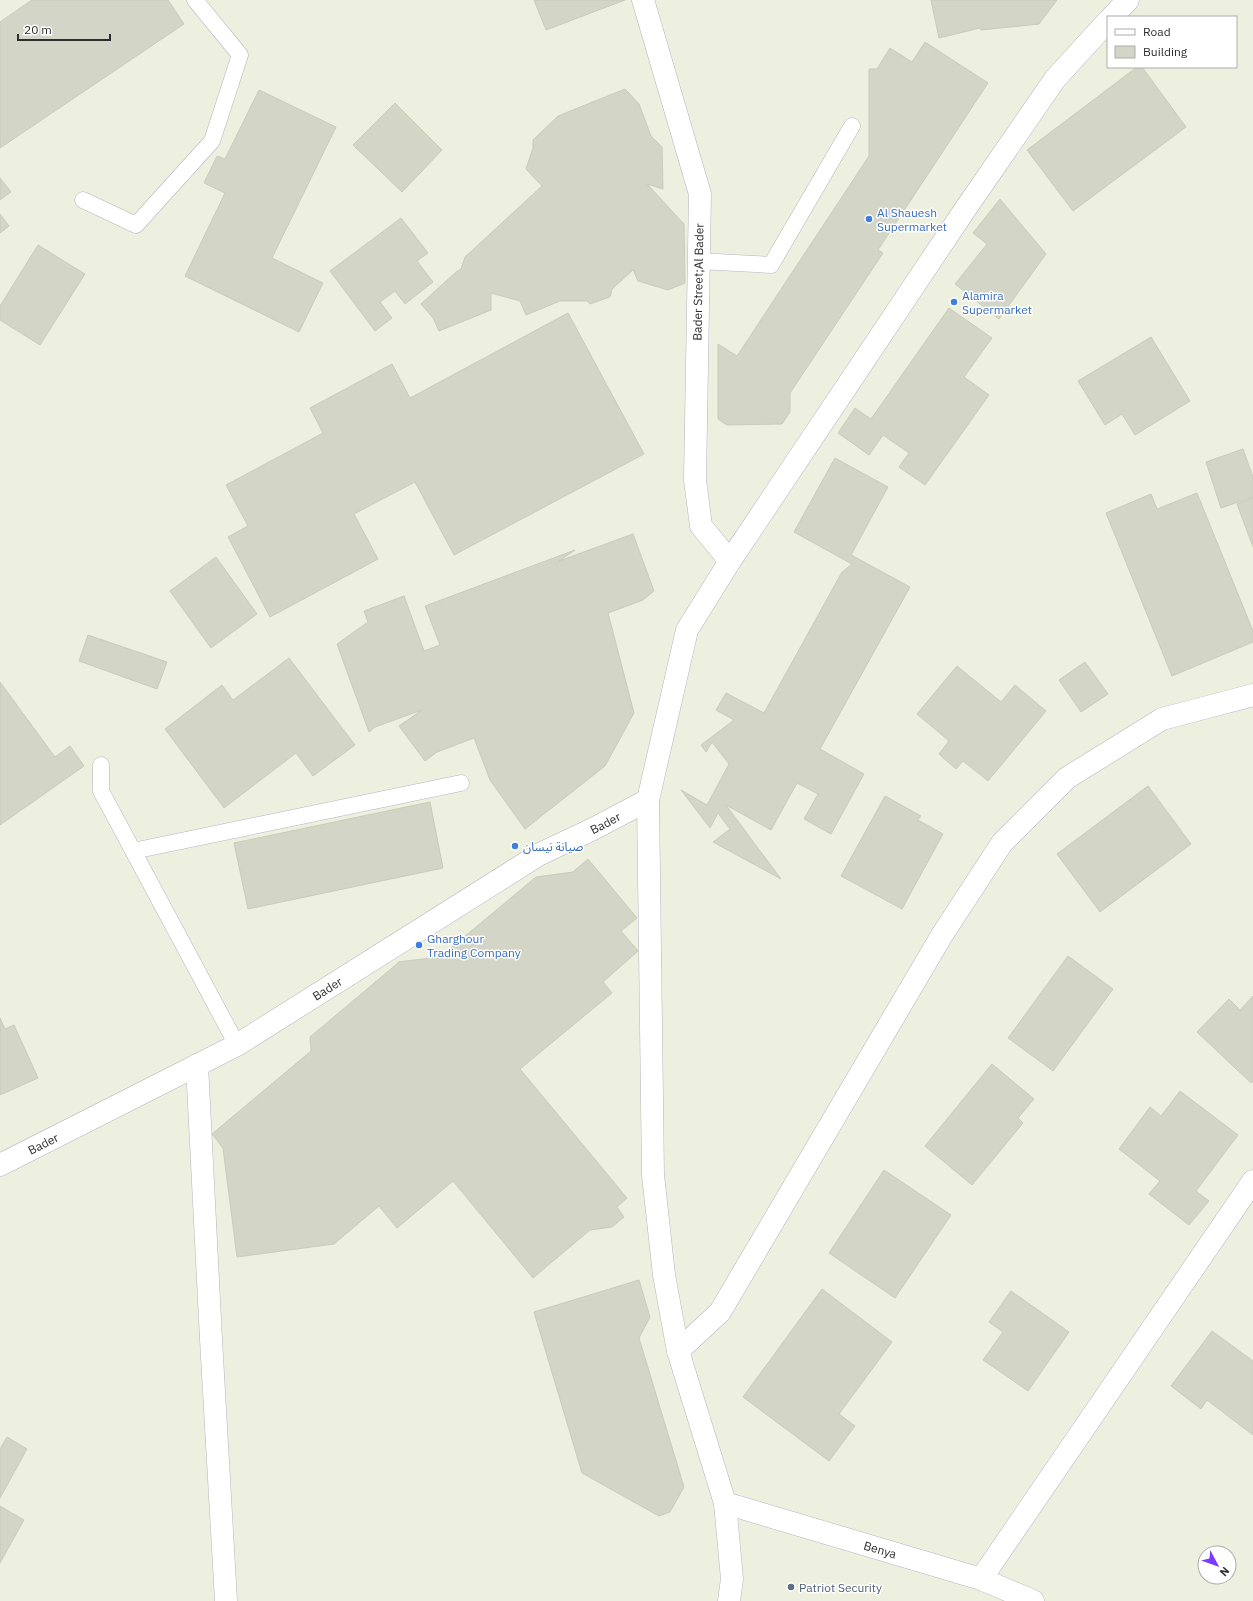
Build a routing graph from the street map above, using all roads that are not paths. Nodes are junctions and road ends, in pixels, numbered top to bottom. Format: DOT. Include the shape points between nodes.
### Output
graph roads {
  1 [pos="196,0"];
  2 [pos="643,0"];
  3 [pos="1128,0"];
  4 [pos="1113,16"];
  5 [pos="1107,22"];
  6 [pos="852,126"];
  7 [pos="83,200"];
  8 [pos="699,261"];
  9 [pos="730,561"];
  10 [pos="1253,695"];
  11 [pos="101,765"];
  12 [pos="461,783"];
  13 [pos="648,800"];
  14 [pos="133,851"];
  15 [pos="237,1045"];
  16 [pos="197,1065"];
  17 [pos="0,1165"];
  18 [pos="1253,1181"];
  19 [pos="678,1351"];
  20 [pos="725,1503"];
  21 [pos="981,1578"];
  22 [pos="226,1601"];
  23 [pos="729,1601"];
  24 [pos="1033,1601"];
  1 -- 7 [label="lane" via="240,55 212,141 136,225"];
  2 -- 8 [label="street, Bader Street;Al Bader" via="700,194"];
  3 -- 4 [label="street"];
  5 -- 9 [label="street" via="1055,79"];
  6 -- 8 [label="lane" via="770,265"];
  8 -- 9 [label="street, Bader Street;Al Bader" via="695,480 701,526"];
  9 -- 13 [label="street" via="687,630"];
  10 -- 19 [label="street" via="1162,719 1067,778 1002,843 942,935 720,1312"];
  11 -- 14 [label="lane" via="101,791"];
  12 -- 14 [label="lane"];
  13 -- 15 [label="street, Bader" via="540,854"];
  13 -- 19 [label="street" via="653,1175 664,1275"];
  14 -- 15 [label="lane"];
  15 -- 16 [label="street, Bader"];
  16 -- 17 [label="street, Bader"];
  16 -- 22 [label="street"];
  18 -- 21 [label="street"];
  19 -- 20 [label="street"];
  20 -- 21 [label="street, Benya"];
  20 -- 23 [label="street" via="732,1579"];
  21 -- 24 [label="street, Benya"];
}
